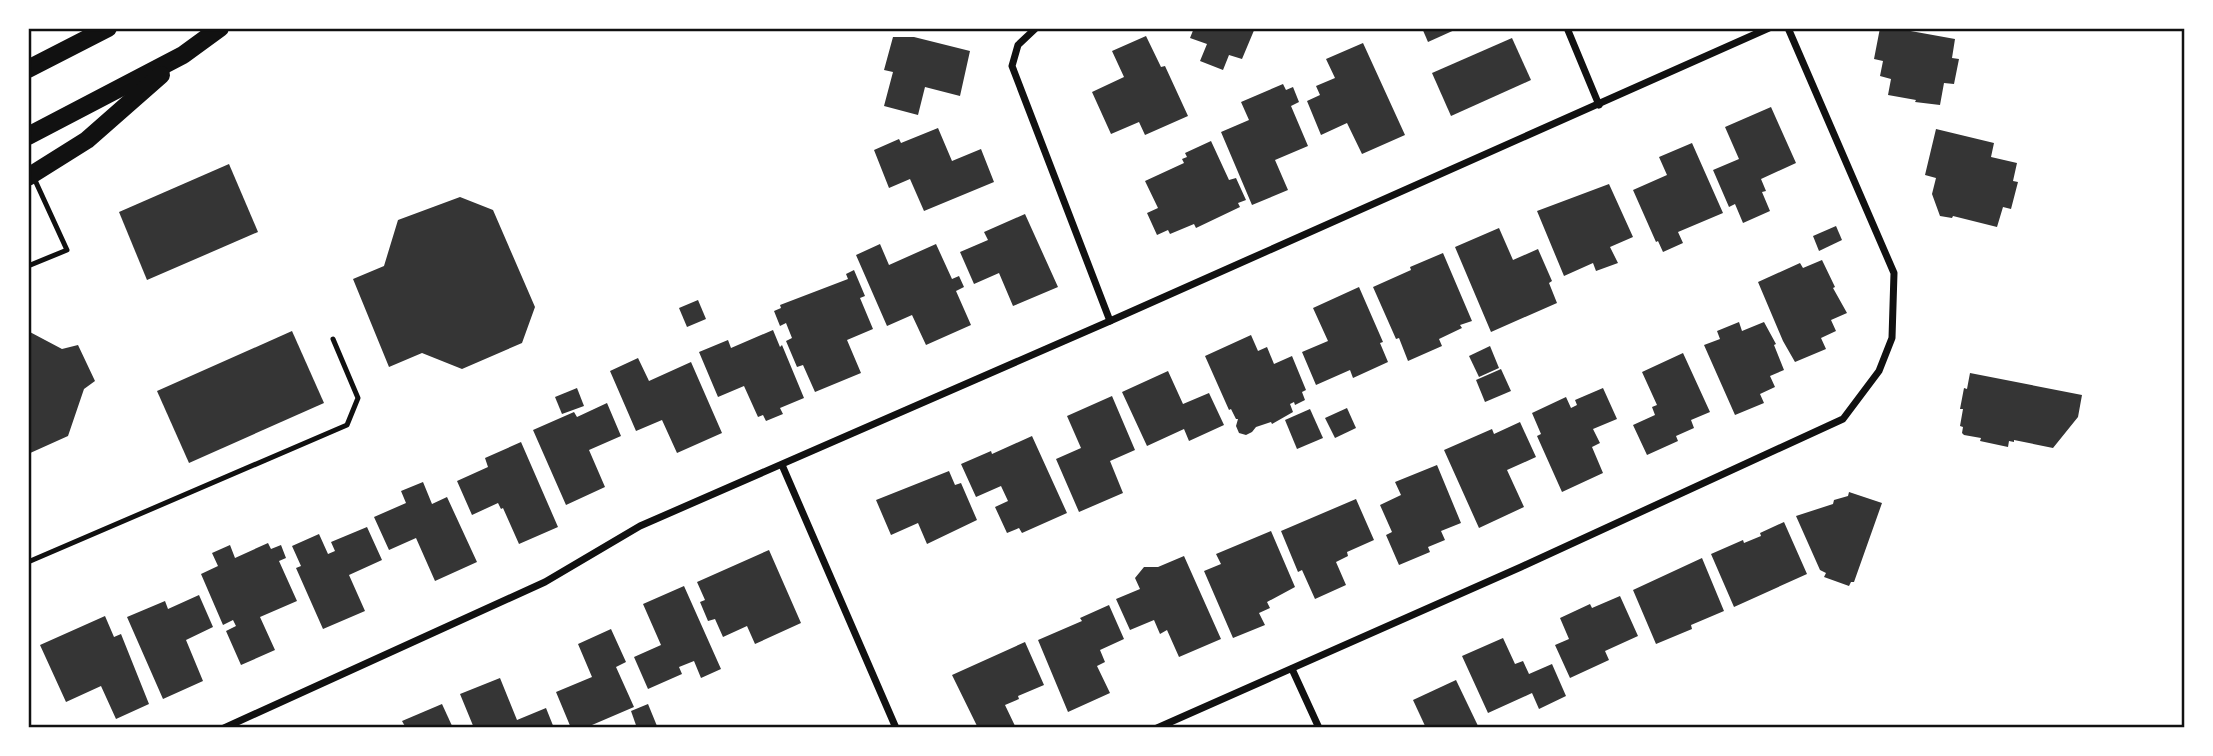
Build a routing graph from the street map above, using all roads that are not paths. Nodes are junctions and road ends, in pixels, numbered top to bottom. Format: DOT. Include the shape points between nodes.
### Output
graph roads {
  1 [pos="108,28"];
  2 [pos="220,28"];
  3 [pos="1036,28"];
  4 [pos="1567,28"];
  5 [pos="1769,28"];
  6 [pos="1788,28"];
  7 [pos="183,55"];
  8 [pos="28,69"];
  9 [pos="1600,105"];
  10 [pos="28,136"];
  11 [pos="30,176"];
  12 [pos="28,266"];
  13 [pos="1110,321"];
  14 [pos="333,339"];
  15 [pos="782,465"];
  16 [pos="28,562"];
  17 [pos="1292,668"];
  18 [pos="224,728"];
  19 [pos="896,728"];
  20 [pos="1157,728"];
  21 [pos="1319,728"];
  1 -- 8 [label="main road"];
  2 -- 7 [label="main road"];
  3 -- 13 [label="street" via="1018,45 1012,66"];
  4 -- 9 [label="street"];
  5 -- 9 [label="street"];
  6 -- 17 [label="street" via="1894,273 1892,338 1879,371 1843,419"];
  7 -- 10 [label="main road"];
  7 -- 11 [label="main road" via="87,140"];
  9 -- 13 [label="street"];
  11 -- 12 [label="lane" via="67,250"];
  13 -- 15 [label="street"];
  14 -- 16 [label="lane" via="358,398 347,425"];
  15 -- 18 [label="street" via="640,526 545,582"];
  15 -- 19 [label="street"];
  17 -- 20 [label="street"];
  17 -- 21 [label="street"];
}
